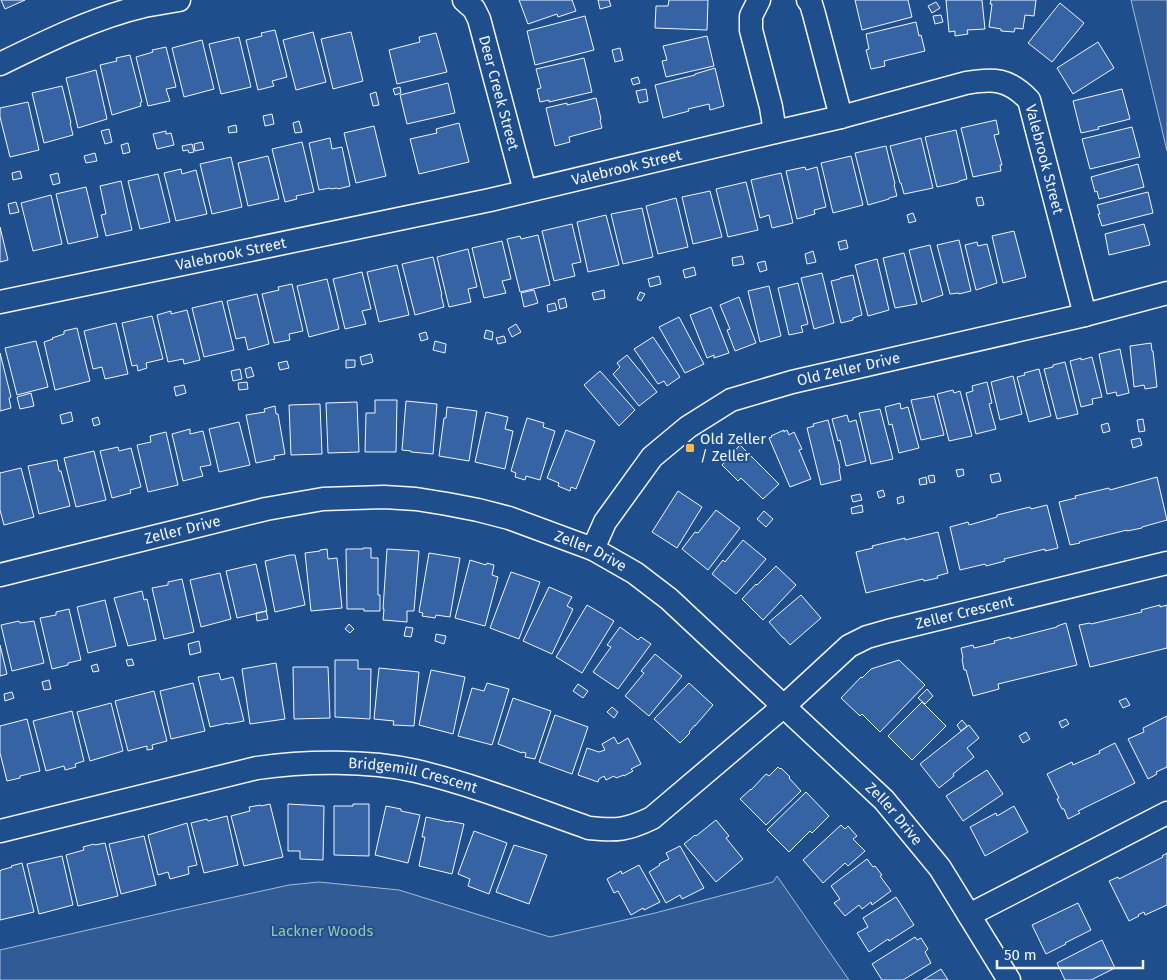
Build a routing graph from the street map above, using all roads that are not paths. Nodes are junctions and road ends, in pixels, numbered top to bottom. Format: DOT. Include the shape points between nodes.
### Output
graph roads {
  1 [pos="179,0"];
  2 [pos="464,0"];
  3 [pos="759,0"];
  4 [pos="808,0"];
  5 [pos="0,64"];
  6 [pos="842,117"];
  7 [pos="776,132"];
  8 [pos="526,191"];
  9 [pos="1167,293"];
  10 [pos="0,302"];
  11 [pos="1085,315"];
  12 [pos="593,549"];
  13 [pos="1167,563"];
  14 [pos="0,575"];
  15 [pos="784,706"];
  16 [pos="1167,813"];
  17 [pos="0,831"];
  18 [pos="969,915"];
  19 [pos="1009,980"];
  1 -- 5 [label="street" via="105,18"];
  2 -- 8 [label="street, Deer Creek Street" via="479,19"];
  3 -- 7 [label="street" via="752,16 751,30"];
  4 -- 6 [label="street"];
  6 -- 7 [label="street, Valebrook Street"];
  6 -- 11 [label="street, Valebrook Street" via="985,80 1006,83 1022,92 1029,100"];
  7 -- 8 [label="street, Valebrook Street"];
  8 -- 10 [label="street, Valebrook Street"];
  9 -- 11 [label="street, Old Zeller Drive"];
  11 -- 12 [label="street, Old Zeller Drive" via="792,382 731,400 688,427 652,457 606,522"];
  12 -- 14 [label="street, Zeller Drive" via="509,518 447,504 384,497 323,499 266,509"];
  12 -- 15 [label="street, Zeller Drive" via="669,599"];
  13 -- 15 [label="street, Zeller Crescent" via="867,637 849,646"];
  15 -- 17 [label="street, Bridgemill Crescent" via="652,818 626,828 589,828 460,783 414,771 378,765 308,763 257,768"];
  15 -- 18 [label="street, Zeller Drive" via="884,800 940,868"];
  16 -- 18 [label="street"];
  18 -- 19 [label="street, Zeller Drive"];
}
